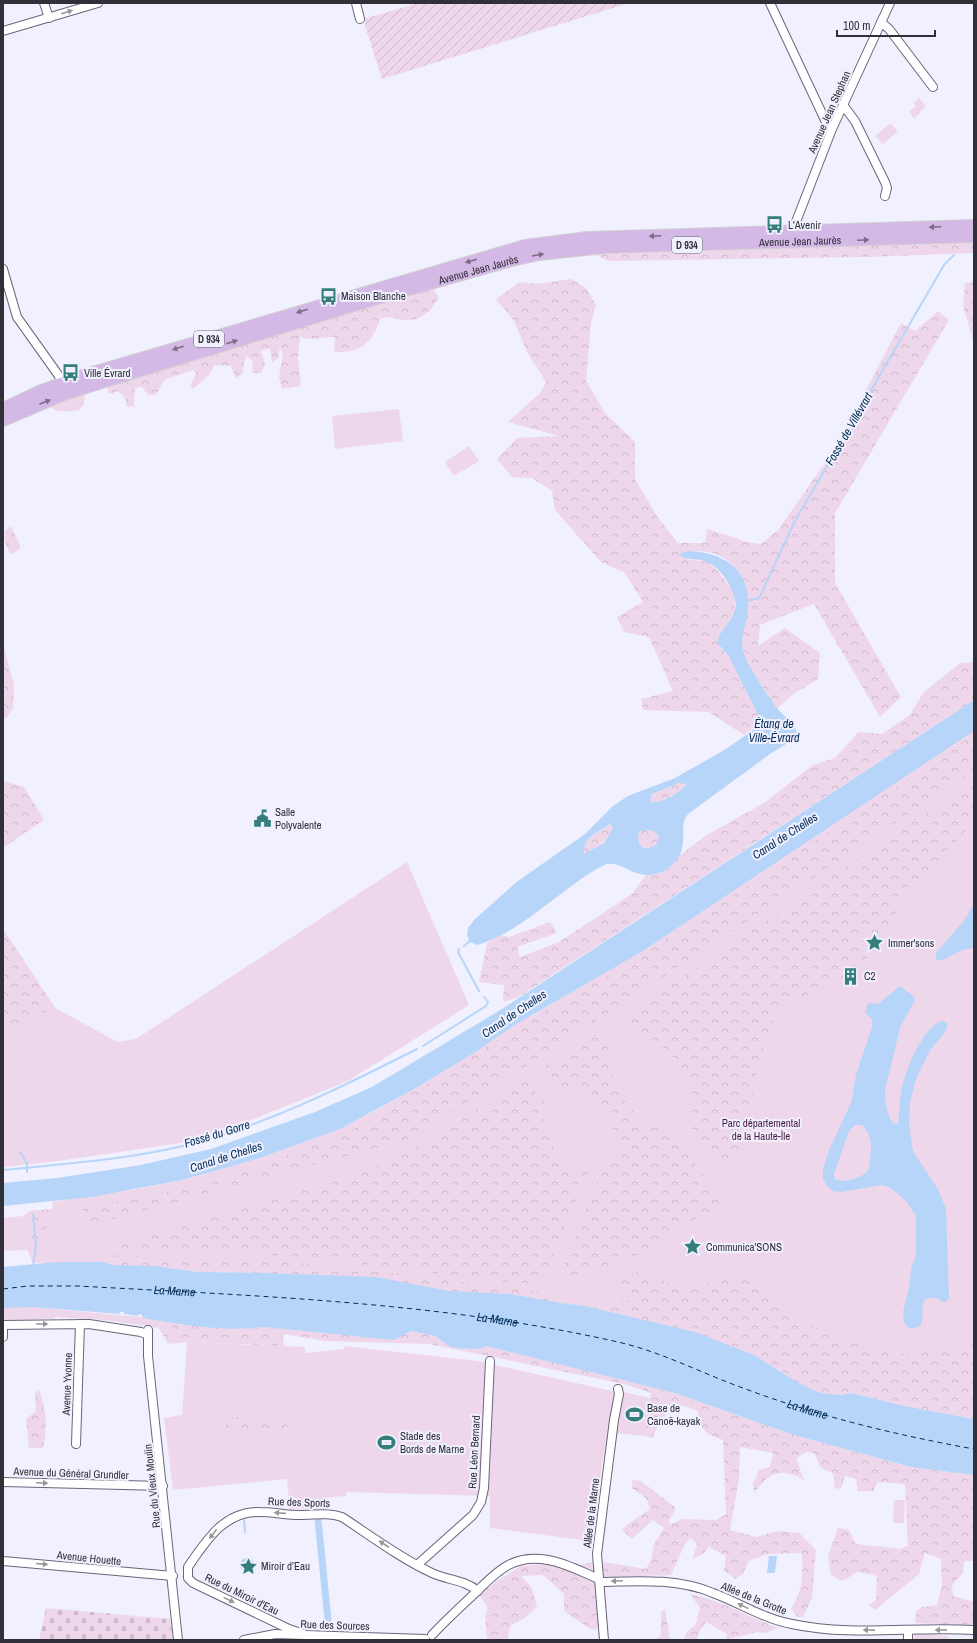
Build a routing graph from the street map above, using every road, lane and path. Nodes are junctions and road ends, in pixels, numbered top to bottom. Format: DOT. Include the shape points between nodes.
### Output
graph roads {
  1 [pos="44,3"];
  2 [pos="98,3"];
  3 [pos="356,3"];
  4 [pos="890,3"];
  5 [pos="773,4"];
  6 [pos="49,18"];
  7 [pos="360,19"];
  8 [pos="881,22"];
  9 [pos="3,31"];
  10 [pos="933,87"];
  11 [pos="843,105"];
  12 [pos="832,129"];
  13 [pos="885,196"];
  14 [pos="974,226"];
  15 [pos="792,232"];
  16 [pos="974,236"];
  17 [pos="708,244"];
  18 [pos="3,269"];
  19 [pos="64,383"];
  20 [pos="3,409"];
  21 [pos="3,420"];
  22 [pos="80,1324"];
  23 [pos="3,1325"];
  24 [pos="3,1337"];
  25 [pos="490,1361"];
  26 [pos="618,1389"];
  27 [pos="76,1444"];
  28 [pos="3,1482"];
  29 [pos="163,1486"];
  30 [pos="3,1561"];
  31 [pos="417,1565"];
  32 [pos="173,1576"];
  33 [pos="599,1580"];
  34 [pos="194,1583"];
  35 [pos="478,1591"];
  36 [pos="277,1623"];
  37 [pos="908,1630"];
  38 [pos="974,1630"];
  39 [pos="275,1634"];
  40 [pos="304,1634"];
  41 [pos="430,1638"];
  42 [pos="178,1640"];
  43 [pos="244,1640"];
  44 [pos="604,1640"];
  45 [pos="908,1640"];
  1 -- 6 [label="street"];
  6 -- 2 [label="street, one-way"];
  3 -- 7 [label="street"];
  4 -- 8 [label="street, Avenue Jean Stephan"];
  5 -- 12 [label="street" via="825,120"];
  6 -- 9 [label="street"];
  8 -- 10 [label="street"];
  8 -- 11 [label="street, Avenue Jean Stephan"];
  11 -- 12 [label="street, Avenue Jean Stephan"];
  11 -- 13 [label="street" via="855,121 885,182"];
  12 -- 15 [label="street, Avenue Jean Stephan"];
  14 -- 15 [label="main road, Avenue Jean Jaurès / D 934, one-way"];
  15 -- 17 [label="street" via="785,237"];
  15 -- 19 [label="main road, Avenue Jean Jaurès / D 934, one-way" via="587,238 525,246"];
  17 -- 16 [label="main road, Avenue Jean Jaurès / D 934, one-way"];
  21 -- 17 [label="main road, Avenue Jean Jaurès / D 934, one-way" via="81,388 512,260 539,254 605,247"];
  18 -- 19 [label="street" via="17,317"];
  19 -- 20 [label="main road, Avenue Jean Jaurès / D 934"];
  23 -- 22 [label="street, one-way"];
  22 -- 27 [label="street, Avenue Yvonne"];
  22 -- 29 [label="street, Rue du Vieux Moulin" via="148,1333 148,1356"];
  23 -- 24 [label="street"];
  25 -- 31 [label="street, Rue Léon Bernard" via="484,1488 481,1502 473,1515"];
  26 -- 33 [label="street, Allée de la Marne" via="597,1554"];
  28 -- 29 [label="street, Avenue du Général Grundler, one-way"];
  29 -- 32 [label="street, Rue du Vieux Moulin"];
  30 -- 32 [label="street, Avenue Houette, one-way"];
  31 -- 34 [label="street, Rue des Sports, one-way" via="338,1515 251,1512 237,1515 219,1526 188,1567 188,1578"];
  31 -- 35 [label="street, Rue des Sports" via="448,1579 470,1585"];
  32 -- 42 [label="street, Rue du Vieux Moulin"];
  33 -- 35 [label="street, Allée de la Grotte" via="562,1563 524,1560 496,1572"];
  37 -- 33 [label="street, Allée de la Grotte, one-way" via="827,1629 806,1626 770,1618 708,1591 671,1582"];
  33 -- 44 [label="street, Allée de la Marne"];
  34 -- 36 [label="street, Rue du Miroir d'Eau, one-way"];
  35 -- 41 [label="street"];
  36 -- 39 [label="street"];
  36 -- 40 [label="street, Rue du Miroir d'Eau"];
  38 -- 37 [label="street, Allée de la Grotte, one-way"];
  37 -- 45 [label="street"];
  39 -- 40 [label="street, Rue des Sources"];
  39 -- 43 [label="street, Rue des Sources"];
  40 -- 41 [label="street, Rue des Sources"];
}
